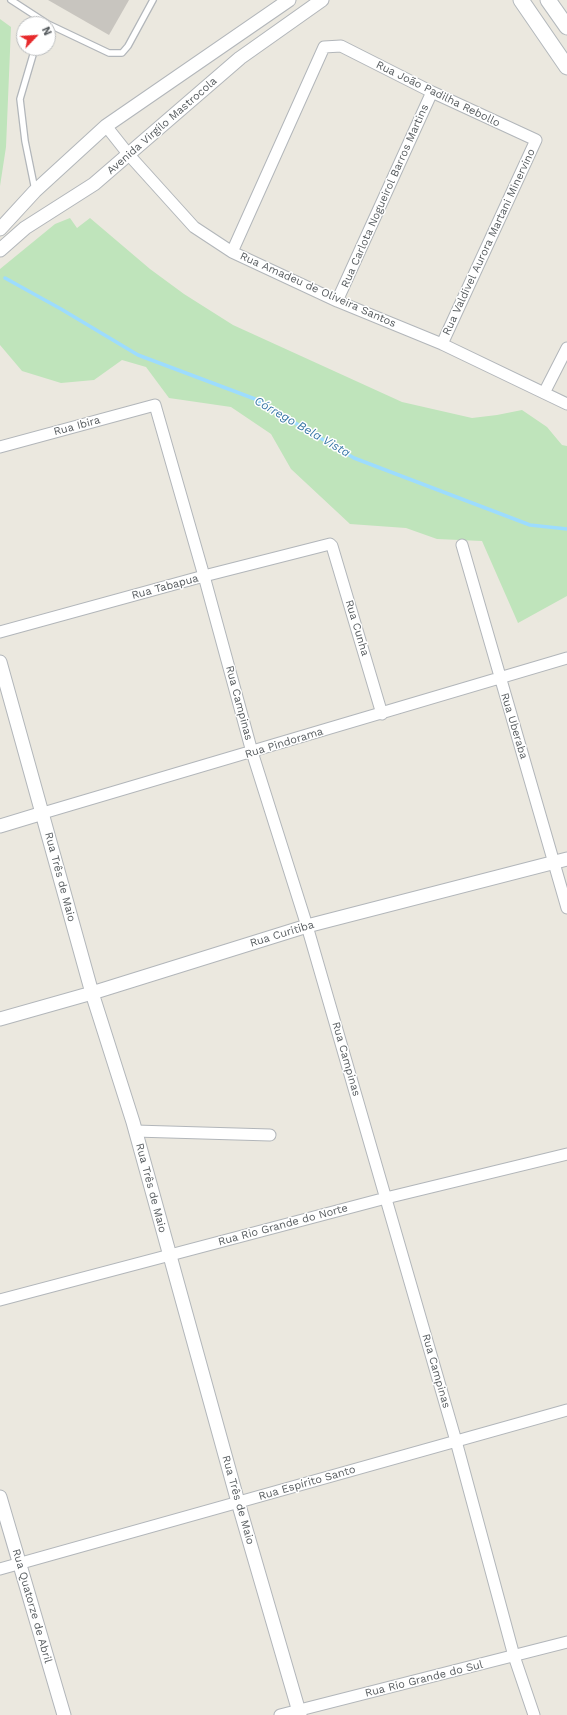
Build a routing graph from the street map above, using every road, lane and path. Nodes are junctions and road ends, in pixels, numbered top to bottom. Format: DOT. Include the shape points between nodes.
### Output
graph roads {
  1 [pos="11,0"];
  2 [pos="153,0"];
  3 [pos="289,0"];
  4 [pos="322,0"];
  5 [pos="521,0"];
  6 [pos="548,0"];
  7 [pos="35,16"];
  8 [pos="567,27"];
  9 [pos="56,28"];
  10 [pos="32,56"];
  11 [pos="567,67"];
  12 [pos="432,92"];
  13 [pos="106,126"];
  14 [pos="536,140"];
  15 [pos="129,155"];
  16 [pos="36,191"];
  17 [pos="0,229"];
  18 [pos="0,250"];
  19 [pos="232,252"];
  20 [pos="337,301"];
  21 [pos="442,344"];
  22 [pos="567,348"];
  23 [pos="544,393"];
  24 [pos="567,404"];
  25 [pos="155,405"];
  26 [pos="0,447"];
  27 [pos="330,544"];
  28 [pos="462,545"];
  29 [pos="204,576"];
  30 [pos="0,632"];
  31 [pos="567,658"];
  32 [pos="0,662"];
  33 [pos="500,679"];
  34 [pos="382,714"];
  35 [pos="252,752"];
  36 [pos="43,813"];
  37 [pos="0,826"];
  38 [pos="561,860"];
  39 [pos="567,908"];
  40 [pos="308,926"];
  41 [pos="92,993"];
  42 [pos="0,1019"];
  43 [pos="135,1131"];
  44 [pos="270,1134"];
  45 [pos="567,1154"];
  46 [pos="386,1198"];
  47 [pos="169,1255"];
  48 [pos="0,1300"];
  49 [pos="567,1410"];
  50 [pos="456,1441"];
  51 [pos="0,1497"];
  52 [pos="238,1502"];
  53 [pos="19,1563"];
  54 [pos="0,1569"];
  55 [pos="567,1642"];
  56 [pos="514,1656"];
  57 [pos="299,1713"];
  58 [pos="64,1715"];
  59 [pos="280,1715"];
  60 [pos="534,1715"];
  1 -- 7 [label="lane"];
  2 -- 9 [label="lane" via="122,53 109,52"];
  3 -- 13 [label="street"];
  4 -- 15 [label="street, Avenida Virgílo Mastrocola" via="240,58"];
  5 -- 11 [label="main road"];
  6 -- 8 [label="main road"];
  10 -- 16 [label="lane" via="20,99 25,141"];
  12 -- 14 [label="street, Rua João Padilha Rebollo"];
  12 -- 19 [label="street, Rua João Padilha Rebollo" via="341,46 324,47"];
  12 -- 20 [label="street, Rua Carlota Nogueirol Barros Martins"];
  13 -- 15 [label="street, Rua Amadeu de Oliveira Santos"];
  13 -- 16 [label="street"];
  14 -- 21 [label="street, Rua Valdivel Aurora Martani Minervino"];
  15 -- 18 [label="street, Avenida Virgílo Mastrocola" via="94,184 25,228"];
  15 -- 19 [label="street, Rua Amadeu de Oliveira Santos" via="194,227"];
  16 -- 17 [label="street"];
  19 -- 20 [label="street, Rua Amadeu de Oliveira Santos"];
  20 -- 21 [label="street, Rua Amadeu de Oliveira Santos"];
  21 -- 23 [label="street, Rua Amadeu de Oliveira Santos"];
  22 -- 23 [label="street"];
  23 -- 24 [label="street, Rua Amadeu de Oliveira Santos"];
  25 -- 26 [label="street, Rua Ibira"];
  25 -- 29 [label="street, Rua Campinas"];
  27 -- 29 [label="street, Rua Tabapua"];
  27 -- 34 [label="street, Rua Cunha"];
  28 -- 33 [label="street, Rua Uberaba"];
  29 -- 30 [label="street, Rua Tabapua"];
  29 -- 35 [label="street, Rua Campinas"];
  31 -- 33 [label="street, Rua Pindorama"];
  32 -- 36 [label="street, Rua Três de Maio"];
  33 -- 34 [label="street, Rua Pindorama"];
  33 -- 38 [label="street, Rua Uberaba"];
  34 -- 35 [label="street, Rua Pindorama"];
  35 -- 36 [label="street, Rua Pindorama"];
  35 -- 40 [label="street, Rua Campinas"];
  36 -- 37 [label="street, Rua Pindorama"];
  36 -- 41 [label="street, Rua Três de Maio"];
  38 -- 39 [label="street, Rua Uberaba"];
  38 -- 40 [label="street, Rua Curitiba"];
  40 -- 41 [label="street, Rua Curitiba"];
  40 -- 46 [label="street, Rua Campinas"];
  41 -- 42 [label="street, Rua Curitiba"];
  41 -- 43 [label="street, Rua Três de Maio"];
  43 -- 44 [label="street"];
  43 -- 47 [label="street, Rua Três de Maio"];
  45 -- 46 [label="street, Rua Rio Grande do Norte"];
  46 -- 47 [label="street, Rua Rio Grande do Norte"];
  46 -- 50 [label="street, Rua Campinas"];
  47 -- 48 [label="street, Rua Rio Grande do Norte"];
  47 -- 52 [label="street, Rua Três de Maio"];
  49 -- 50 [label="street, Rua Espírito Santo"];
  50 -- 52 [label="street, Rua Espírito Santo"];
  50 -- 56 [label="street, Rua Campinas"];
  51 -- 53 [label="street, Rua Quatorze de Abril"];
  52 -- 53 [label="street, Rua Espírito Santo"];
  52 -- 57 [label="street, Rua Três de Maio"];
  53 -- 54 [label="street, Rua Espírito Santo"];
  53 -- 58 [label="street, Rua Quatorze de Abril"];
  55 -- 56 [label="street, Rua Rio Grande do Sul"];
  56 -- 57 [label="street, Rua Rio Grande do Sul"];
  56 -- 60 [label="street, Rua Campinas"];
  57 -- 59 [label="street, Rua Rio Grande do Sul"];
}
